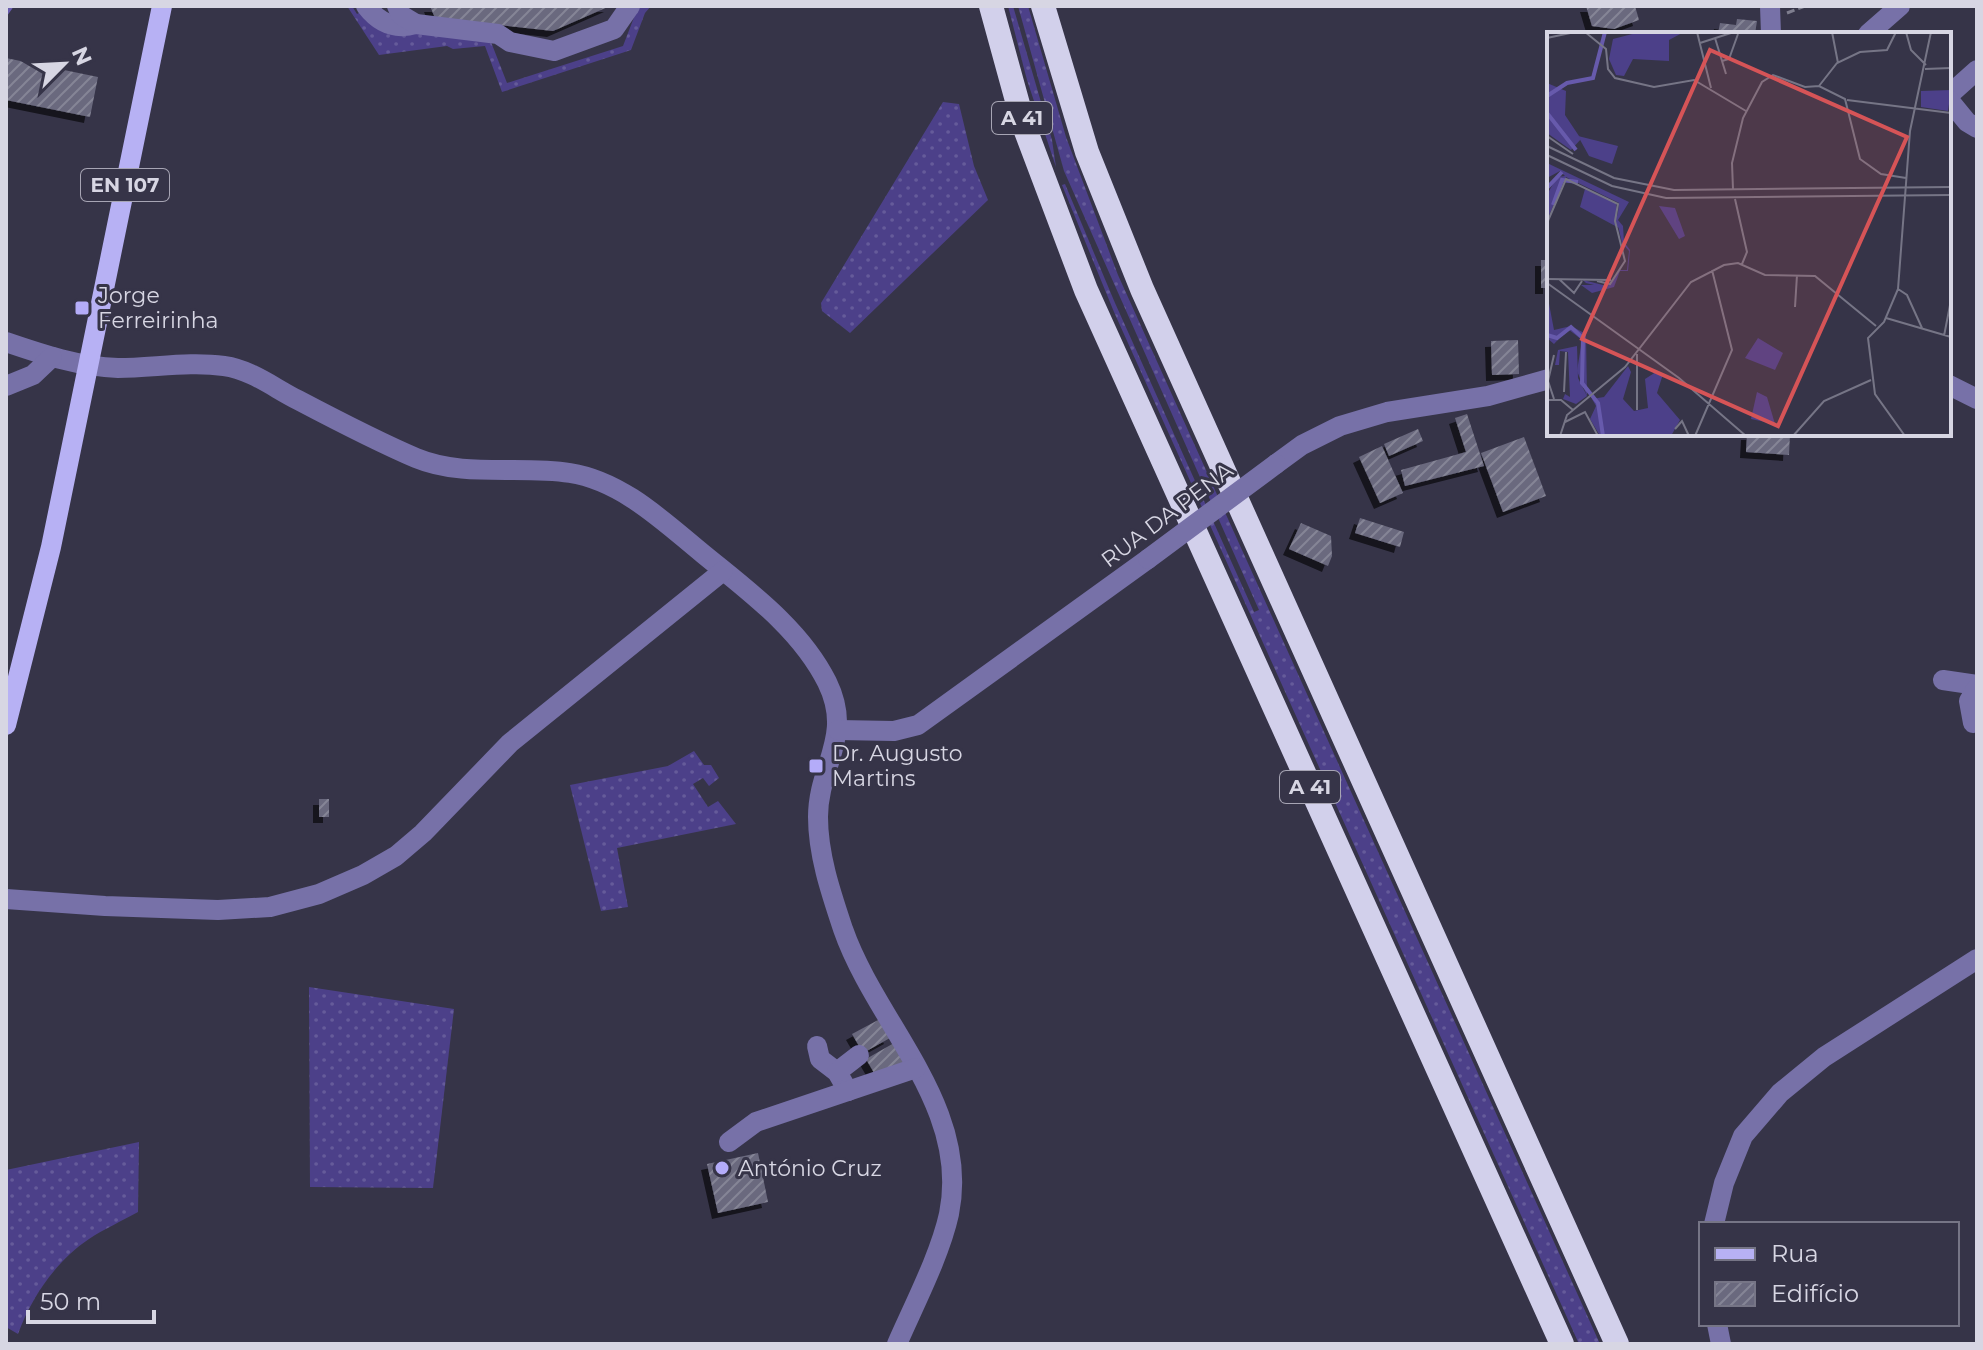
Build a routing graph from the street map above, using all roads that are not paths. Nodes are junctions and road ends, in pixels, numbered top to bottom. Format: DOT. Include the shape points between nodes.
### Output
graph roads {
  1 [pos="162,6"];
  2 [pos="366,6"];
  3 [pos="397,6"];
  4 [pos="630,6"];
  5 [pos="991,6"];
  6 [pos="1043,6"];
  7 [pos="1770,6"];
  8 [pos="1900,6"];
  9 [pos="416,24"];
  10 [pos="1771,32"];
  11 [pos="1870,32"];
  12 [pos="1977,70"];
  13 [pos="1951,95"];
  14 [pos="1951,100"];
  15 [pos="1977,128"];
  16 [pos="6,342"];
  17 [pos="52,357"];
  18 [pos="87,364"];
  19 [pos="1547,380"];
  20 [pos="6,386"];
  21 [pos="1951,386"];
  22 [pos="1977,399"];
  23 [pos="723,571"];
  24 [pos="1943,680"];
  25 [pos="1977,687"];
  26 [pos="1973,723"];
  27 [pos="6,725"];
  28 [pos="838,730"];
  29 [pos="6,899"];
  30 [pos="1977,959"];
  31 [pos="817,1046"];
  32 [pos="859,1055"];
  33 [pos="916,1068"];
  34 [pos="837,1072"];
  35 [pos="848,1091"];
  36 [pos="729,1142"];
  37 [pos="1714,1222"];
  38 [pos="897,1344"];
  39 [pos="1562,1344"];
  40 [pos="1617,1344"];
  1 -- 18 [label="main road, EN 107"];
  2 -- 9 [label="street" via="392,26"];
  3 -- 9 [label="street"];
  4 -- 9 [label="street" via="614,29 554,51 510,42 498,34"];
  5 -- 39 [label="highway, A 41" via="1024,126 1086,290"];
  6 -- 40 [label="highway, A 41" via="1087,152 1142,289"];
  7 -- 10 [label="street"];
  8 -- 11 [label="street"];
  12 -- 13 [label="street"];
  14 -- 15 [label="street"];
  16 -- 17 [label="street"];
  17 -- 18 [label="street"];
  17 -- 20 [label="street" via="33,375"];
  18 -- 23 [label="street" via="227,366 419,459 447,467 574,473 629,497"];
  18 -- 27 [label="main road, EN 107" via="51,547"];
  19 -- 28 [label="street, RUA DA PENA, bridge" via="1340,426 1302,445 918,725 894,731"];
  21 -- 22 [label="street"];
  23 -- 28 [label="street" via="757,597 812,659 836,704"];
  23 -- 29 [label="street" via="510,743 396,856 363,875 270,907 204,910"];
  24 -- 25 [label="street"];
  25 -- 26 [label="street" via="1969,701"];
  28 -- 33 [label="street" via="818,814 821,849 845,936"];
  30 -- 37 [label="street" via="1824,1057 1780,1093 1743,1136"];
  31 -- 34 [label="street" via="820,1059"];
  32 -- 34 [label="street"];
  33 -- 35 [label="street"];
  33 -- 38 [label="street" via="949,1143 954,1178 948,1218"];
  34 -- 35 [label="street"];
  35 -- 36 [label="street" via="756,1122"];
}
